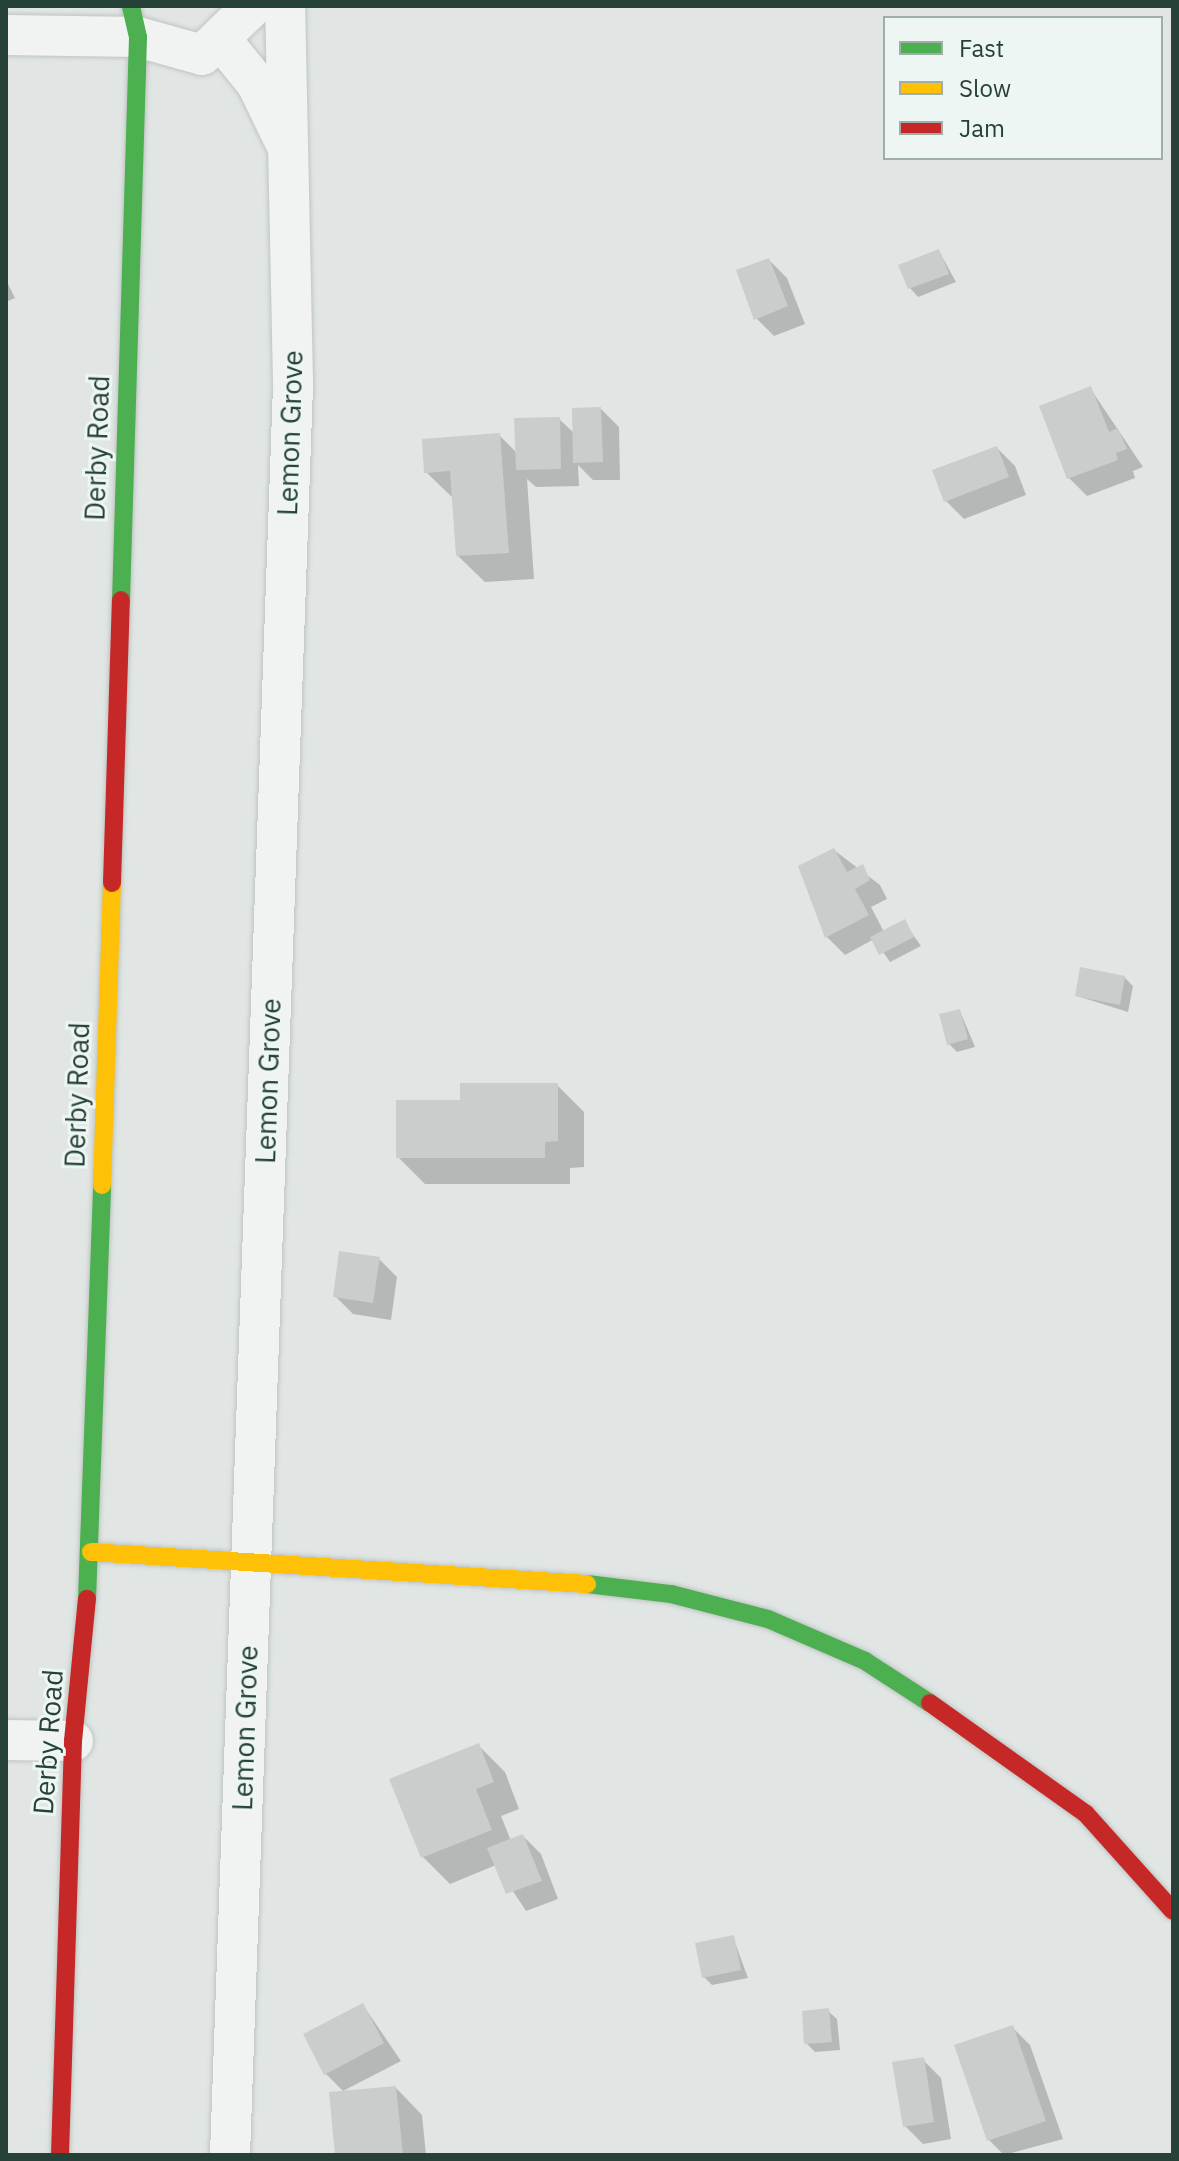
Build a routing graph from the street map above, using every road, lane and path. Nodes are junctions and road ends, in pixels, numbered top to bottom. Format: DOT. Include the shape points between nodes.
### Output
graph roads {
  1 [pos="253,6"];
  2 [pos="285,6"];
  3 [pos="134,21"];
  4 [pos="6,35"];
  5 [pos="223,42"];
  6 [pos="292,156"];
  7 [pos="91,1552"];
  8 [pos="250,1566"];
  9 [pos="6,1740"];
  10 [pos="73,1741"];
  11 [pos="1173,1911"];
  12 [pos="60,2155"];
  13 [pos="230,2155"];
  1 -- 5 [label="street"];
  2 -- 6 [label="street, Lemon Grove"];
  3 -- 4 [label="street"];
  3 -- 5 [label="street" via="202,55"];
  3 -- 7 [label="street, Derby Road"];
  5 -- 6 [label="street" via="257,84"];
  6 -- 8 [label="street, Lemon Grove" via="292,398"];
  7 -- 8 [label="street"];
  7 -- 10 [label="street, Derby Road"];
  8 -- 11 [label="street" via="584,1584 671,1594 768,1619 865,1661 998,1746 1086,1814"];
  8 -- 13 [label="street, Lemon Grove"];
  9 -- 10 [label="street"];
  10 -- 12 [label="street, Derby Road"];
}
